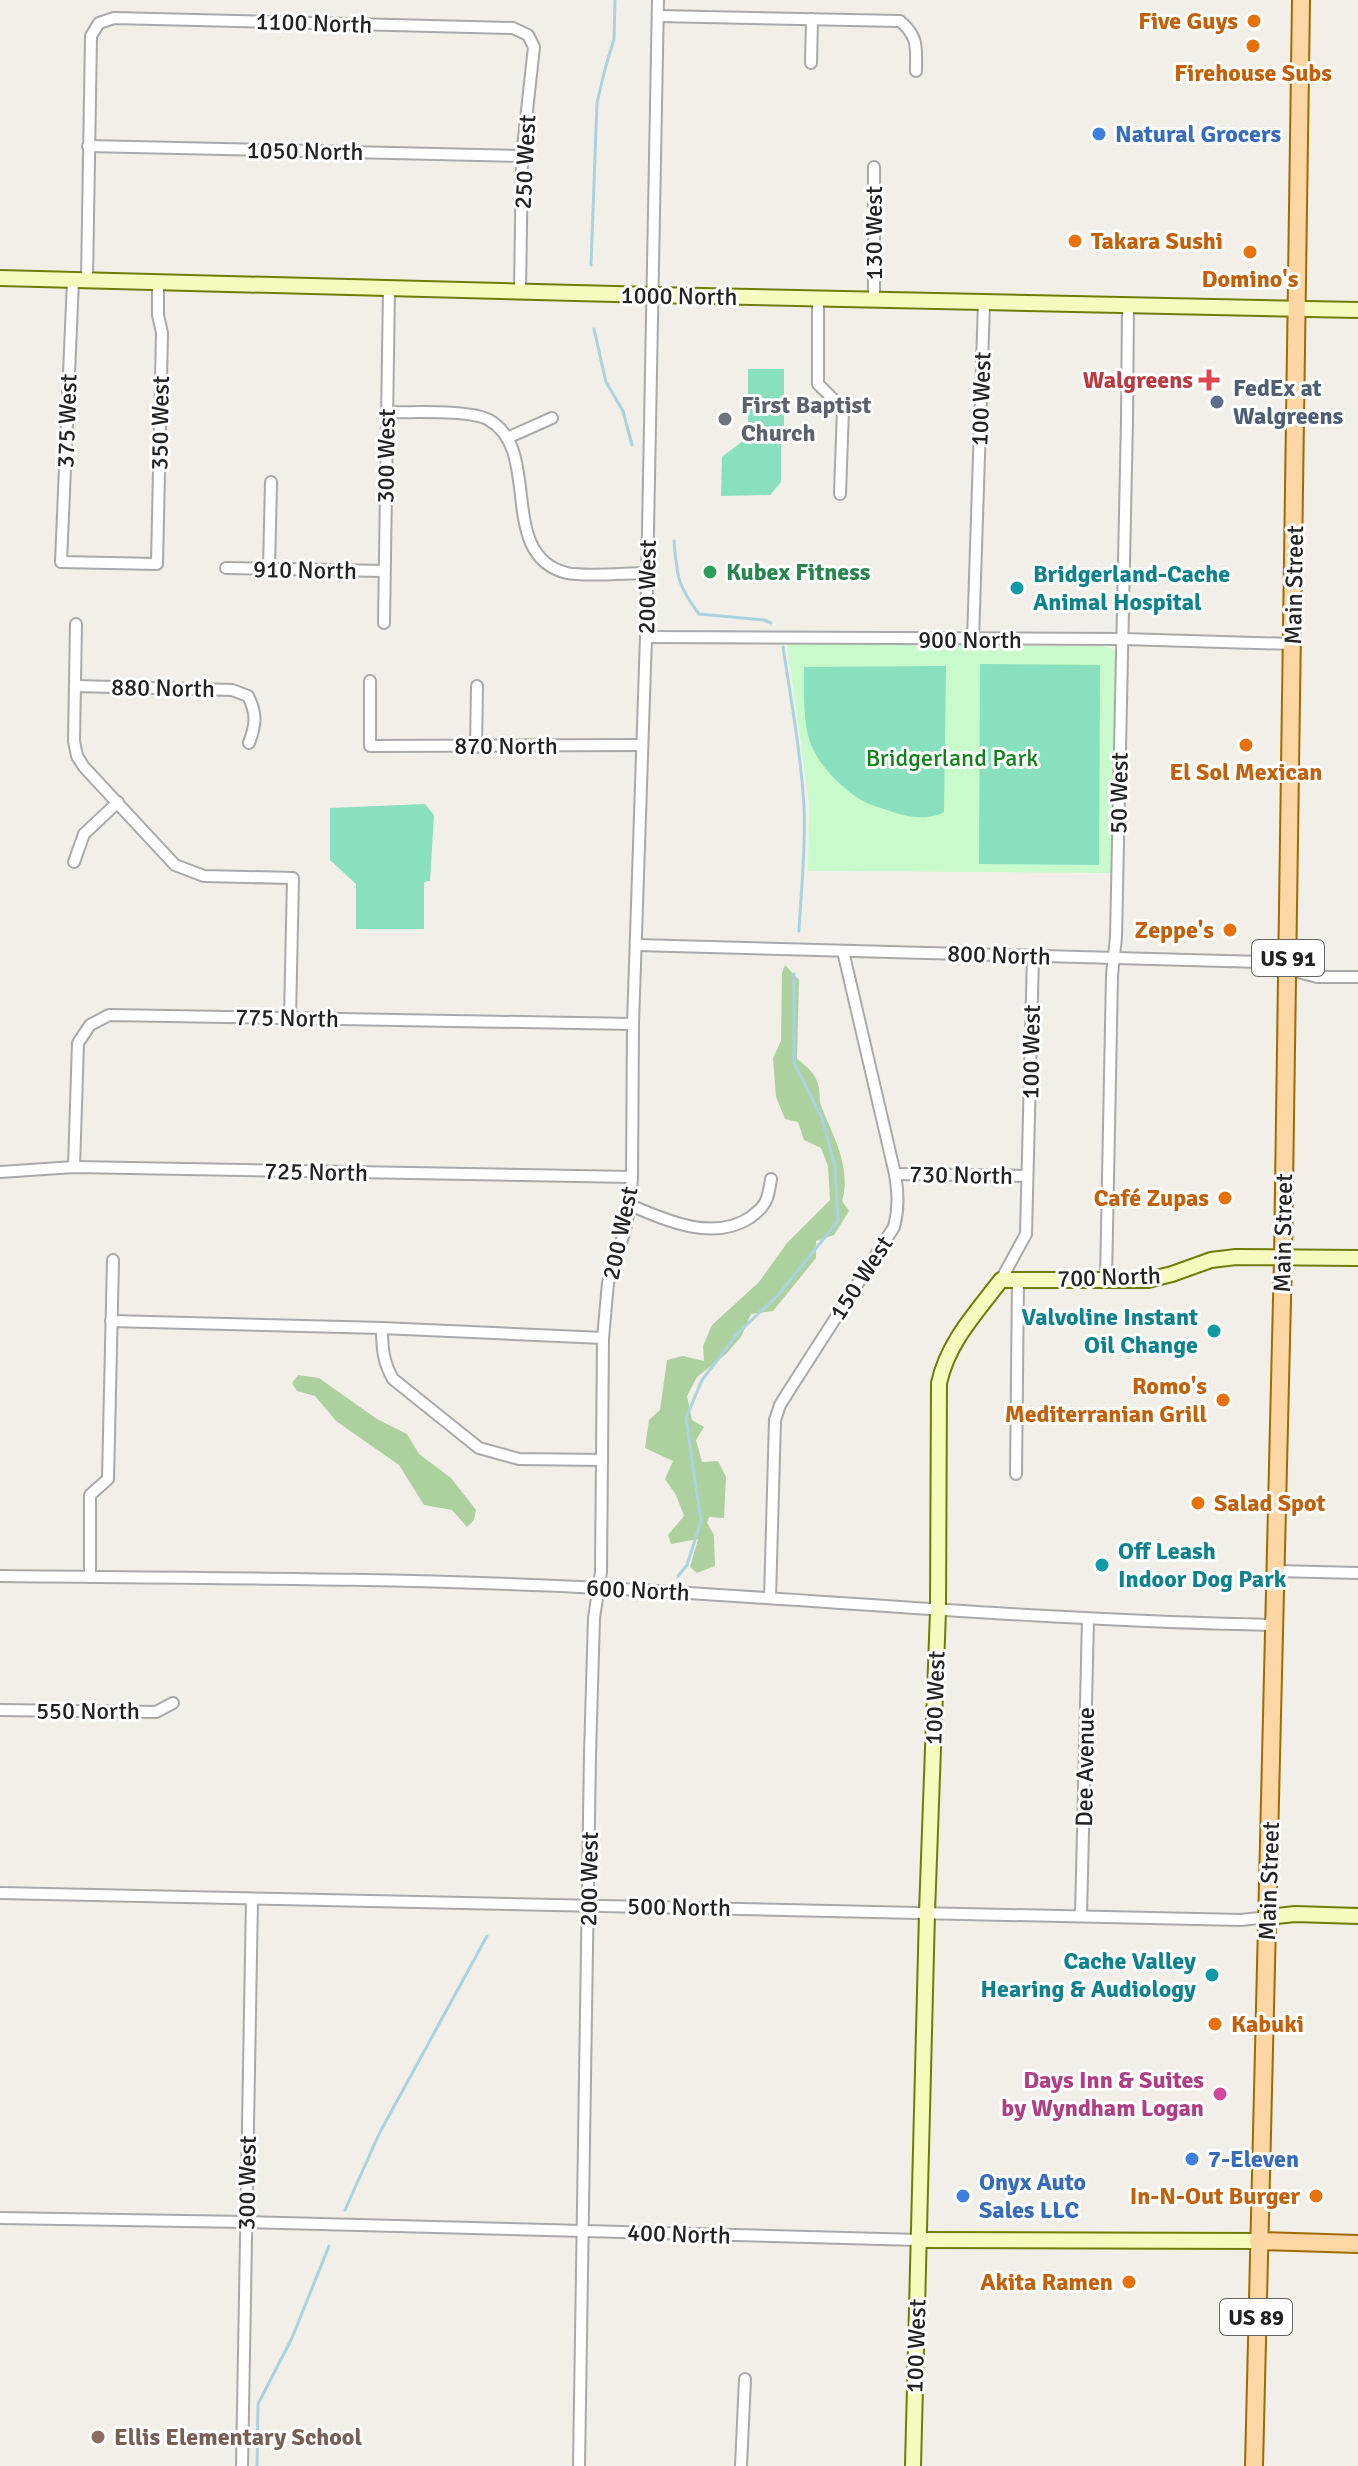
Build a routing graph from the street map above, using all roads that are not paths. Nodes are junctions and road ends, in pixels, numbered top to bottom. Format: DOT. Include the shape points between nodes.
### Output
graph roads {
  1 [pos="658,0"];
  2 [pos="1301,0"];
  3 [pos="658,16"];
  4 [pos="812,19"];
  5 [pos="99,23"];
  6 [pos="528,35"];
  7 [pos="811,63"];
  8 [pos="916,71"];
  9 [pos="88,146"];
  10 [pos="522,156"];
  11 [pos="874,167"];
  12 [pos="0,278"];
  13 [pos="80,280"];
  14 [pos="158,282"];
  15 [pos="389,288"];
  16 [pos="520,292"];
  17 [pos="653,295"];
  18 [pos="818,299"];
  19 [pos="874,300"];
  20 [pos="984,302"];
  21 [pos="1128,305"];
  22 [pos="1295,309"];
  23 [pos="1358,310"];
  24 [pos="387,412"];
  25 [pos="552,418"];
  26 [pos="507,438"];
  27 [pos="271,482"];
  28 [pos="840,494"];
  29 [pos="157,564"];
  30 [pos="226,568"];
  31 [pos="269,569"];
  32 [pos="384,571"];
  33 [pos="647,573"];
  34 [pos="384,623"];
  35 [pos="76,624"];
  36 [pos="646,637"];
  37 [pos="1123,639"];
  38 [pos="973,640"];
  39 [pos="1293,644"];
  40 [pos="370,681"];
  41 [pos="75,686"];
  42 [pos="477,686"];
  43 [pos="249,743"];
  44 [pos="642,745"];
  45 [pos="476,747"];
  46 [pos="118,802"];
  47 [pos="74,862"];
  48 [pos="637,945"];
  49 [pos="843,951"];
  50 [pos="1033,956"];
  51 [pos="1114,958"];
  52 [pos="1288,971"];
  53 [pos="1358,977"];
  54 [pos="290,1018"];
  55 [pos="633,1024"];
  56 [pos="74,1167"];
  57 [pos="0,1172"];
  58 [pos="895,1174"];
  59 [pos="1027,1176"];
  60 [pos="632,1177"];
  61 [pos="771,1179"];
  62 [pos="630,1205"];
  63 [pos="1283,1258"];
  64 [pos="1358,1258"];
  65 [pos="113,1260"];
  66 [pos="1018,1279"];
  67 [pos="1001,1280"];
  68 [pos="1106,1280"];
  69 [pos="111,1321"];
  70 [pos="382,1328"];
  71 [pos="603,1338"];
  72 [pos="602,1460"];
  73 [pos="1016,1474"];
  74 [pos="1276,1571"];
  75 [pos="1358,1573"];
  76 [pos="0,1576"];
  77 [pos="90,1577"];
  78 [pos="599,1588"];
  79 [pos="770,1598"];
  80 [pos="938,1611"];
  81 [pos="1088,1619"];
  82 [pos="1275,1625"];
  83 [pos="173,1703"];
  84 [pos="0,1710"];
  85 [pos="0,1893"];
  86 [pos="252,1899"];
  87 [pos="589,1906"];
  88 [pos="927,1913"];
  89 [pos="1081,1916"];
  90 [pos="1358,1916"];
  91 [pos="1268,1917"];
  92 [pos="0,2218"];
  93 [pos="246,2222"];
  94 [pos="584,2231"];
  95 [pos="919,2240"];
  96 [pos="1258,2241"];
  97 [pos="1358,2244"];
  98 [pos="745,2379"];
  99 [pos="242,2466"];
  100 [pos="579,2466"];
  101 [pos="741,2466"];
  102 [pos="913,2466"];
  103 [pos="1254,2466"];
  1 -- 3 [label="street, 200 West"];
  2 -- 22 [label="main road, Main Street / US 91"];
  3 -- 4 [label="street"];
  3 -- 17 [label="street, 200 West"];
  4 -- 7 [label="street"];
  4 -- 8 [label="street" via="900,21 912,31"];
  5 -- 6 [label="street, 1100 North" via="114,18 513,28"];
  5 -- 9 [label="street, 375 West" via="91,36"];
  6 -- 10 [label="street, 250 West" via="534,47"];
  9 -- 10 [label="street, 1050 North"];
  9 -- 13 [label="street, 375 West"];
  10 -- 16 [label="street, 250 West"];
  11 -- 19 [label="street, 130 West"];
  12 -- 13 [label="street, 1000 North"];
  13 -- 14 [label="street, 1000 North"];
  13 -- 29 [label="street, 375 West" via="61,562"];
  14 -- 15 [label="street, 1000 North"];
  14 -- 29 [label="street, 350 West" via="162,333"];
  15 -- 16 [label="street, 1000 North"];
  15 -- 24 [label="street, 300 West"];
  16 -- 17 [label="street, 1000 North"];
  17 -- 18 [label="street, 1000 North"];
  17 -- 33 [label="street, 200 West"];
  18 -- 19 [label="street, 1000 North"];
  18 -- 28 [label="street" via="818,384 843,409"];
  19 -- 20 [label="street, 1000 North"];
  20 -- 21 [label="street, 1000 North"];
  20 -- 38 [label="street, 100 West"];
  21 -- 22 [label="street, 1000 North"];
  21 -- 37 [label="street, 50 West"];
  22 -- 23 [label="street, 1000 North"];
  22 -- 39 [label="main road, Main Street / US 91"];
  24 -- 26 [label="street" via="471,414 488,419"];
  24 -- 32 [label="street, 300 West"];
  25 -- 26 [label="street"];
  26 -- 33 [label="street" via="529,542 546,564 569,574"];
  27 -- 31 [label="street"];
  30 -- 31 [label="street, 910 North"];
  31 -- 32 [label="street, 910 North"];
  32 -- 34 [label="street, 300 West"];
  33 -- 36 [label="street, 200 West"];
  35 -- 41 [label="street"];
  36 -- 38 [label="street, 900 North"];
  36 -- 44 [label="street, 200 West"];
  37 -- 38 [label="street, 900 North"];
  37 -- 39 [label="street, 900 North"];
  37 -- 51 [label="street, 50 West"];
  39 -- 52 [label="main road, Main Street / US 91"];
  40 -- 45 [label="street, 870 North" via="370,746"];
  41 -- 43 [label="street, 880 North" via="232,690 248,696 255,711"];
  41 -- 46 [label="street" via="77,756"];
  42 -- 45 [label="street"];
  44 -- 45 [label="street, 870 North"];
  44 -- 48 [label="street, 200 West"];
  46 -- 47 [label="street" via="84,834"];
  46 -- 54 [label="street" via="175,865 188,872 293,878"];
  48 -- 49 [label="street, 800 North"];
  48 -- 55 [label="street, 200 West"];
  49 -- 50 [label="street, 800 North"];
  49 -- 58 [label="street, 150 West"];
  50 -- 51 [label="street, 800 North"];
  50 -- 59 [label="street, 100 West"];
  51 -- 52 [label="street, 800 North" via="1261,962"];
  51 -- 68 [label="street, 50 West"];
  52 -- 53 [label="street, 800 North"];
  52 -- 63 [label="main road, Main Street / US 91"];
  54 -- 55 [label="street, 775 North"];
  54 -- 56 [label="street, 775 North" via="109,1015 90,1025 78,1043"];
  55 -- 60 [label="street, 200 West"];
  56 -- 57 [label="street, 725 North"];
  56 -- 60 [label="street, 725 North"];
  58 -- 59 [label="street, 730 North"];
  58 -- 79 [label="street, 150 West" via="899,1197 894,1227 775,1420"];
  59 -- 67 [label="street, 100 West" via="1026,1234"];
  60 -- 62 [label="street, 200 West"];
  61 -- 62 [label="street" via="760,1210 720,1230"];
  62 -- 71 [label="street, 200 West" via="608,1283"];
  63 -- 64 [label="street, 700 North"];
  63 -- 68 [label="street, 700 North" via="1211,1260 1148,1280"];
  63 -- 74 [label="main road, Main Street / US 91"];
  65 -- 69 [label="street"];
  66 -- 67 [label="street, 700 North"];
  66 -- 68 [label="street, 700 North"];
  66 -- 73 [label="street"];
  67 -- 80 [label="street, 100 West" via="953,1343 939,1383"];
  69 -- 70 [label="street"];
  69 -- 77 [label="street" via="108,1479 90,1495"];
  70 -- 71 [label="street"];
  70 -- 72 [label="street" via="382,1353 393,1379 479,1448 519,1459"];
  71 -- 72 [label="street, 200 West"];
  72 -- 78 [label="street, 200 West"];
  74 -- 75 [label="street"];
  74 -- 82 [label="main road, Main Street / US 91"];
  76 -- 77 [label="street, 600 North"];
  77 -- 78 [label="street, 600 North"];
  78 -- 79 [label="street, 600 North"];
  78 -- 87 [label="street, 200 West" via="594,1618"];
  79 -- 80 [label="street, 600 North"];
  80 -- 81 [label="street, 600 North"];
  80 -- 88 [label="street, 100 West"];
  81 -- 82 [label="street, 600 North"];
  81 -- 89 [label="street, Dee Avenue"];
  82 -- 91 [label="main road, Main Street / US 91"];
  83 -- 84 [label="street, 550 North" via="156,1712"];
  85 -- 86 [label="street, 500 North"];
  86 -- 87 [label="street, 500 North"];
  86 -- 93 [label="street, 300 West"];
  87 -- 88 [label="street, 500 North"];
  87 -- 94 [label="street, 200 West"];
  88 -- 89 [label="street, 500 North"];
  88 -- 95 [label="street, 100 West"];
  89 -- 91 [label="street, 500 North"];
  90 -- 91 [label="street, 500 North"];
  91 -- 96 [label="main road, Main Street / US 91"];
  92 -- 93 [label="street, 400 North"];
  93 -- 94 [label="street, 400 North"];
  93 -- 99 [label="street, 300 West"];
  94 -- 95 [label="street, 400 North"];
  94 -- 100 [label="street, 200 West"];
  95 -- 96 [label="street, 400 North"];
  95 -- 102 [label="street, 100 West"];
  96 -- 97 [label="main road, 400 North"];
  96 -- 103 [label="main road, Main Street / US 89"];
  98 -- 101 [label="street"];
}
